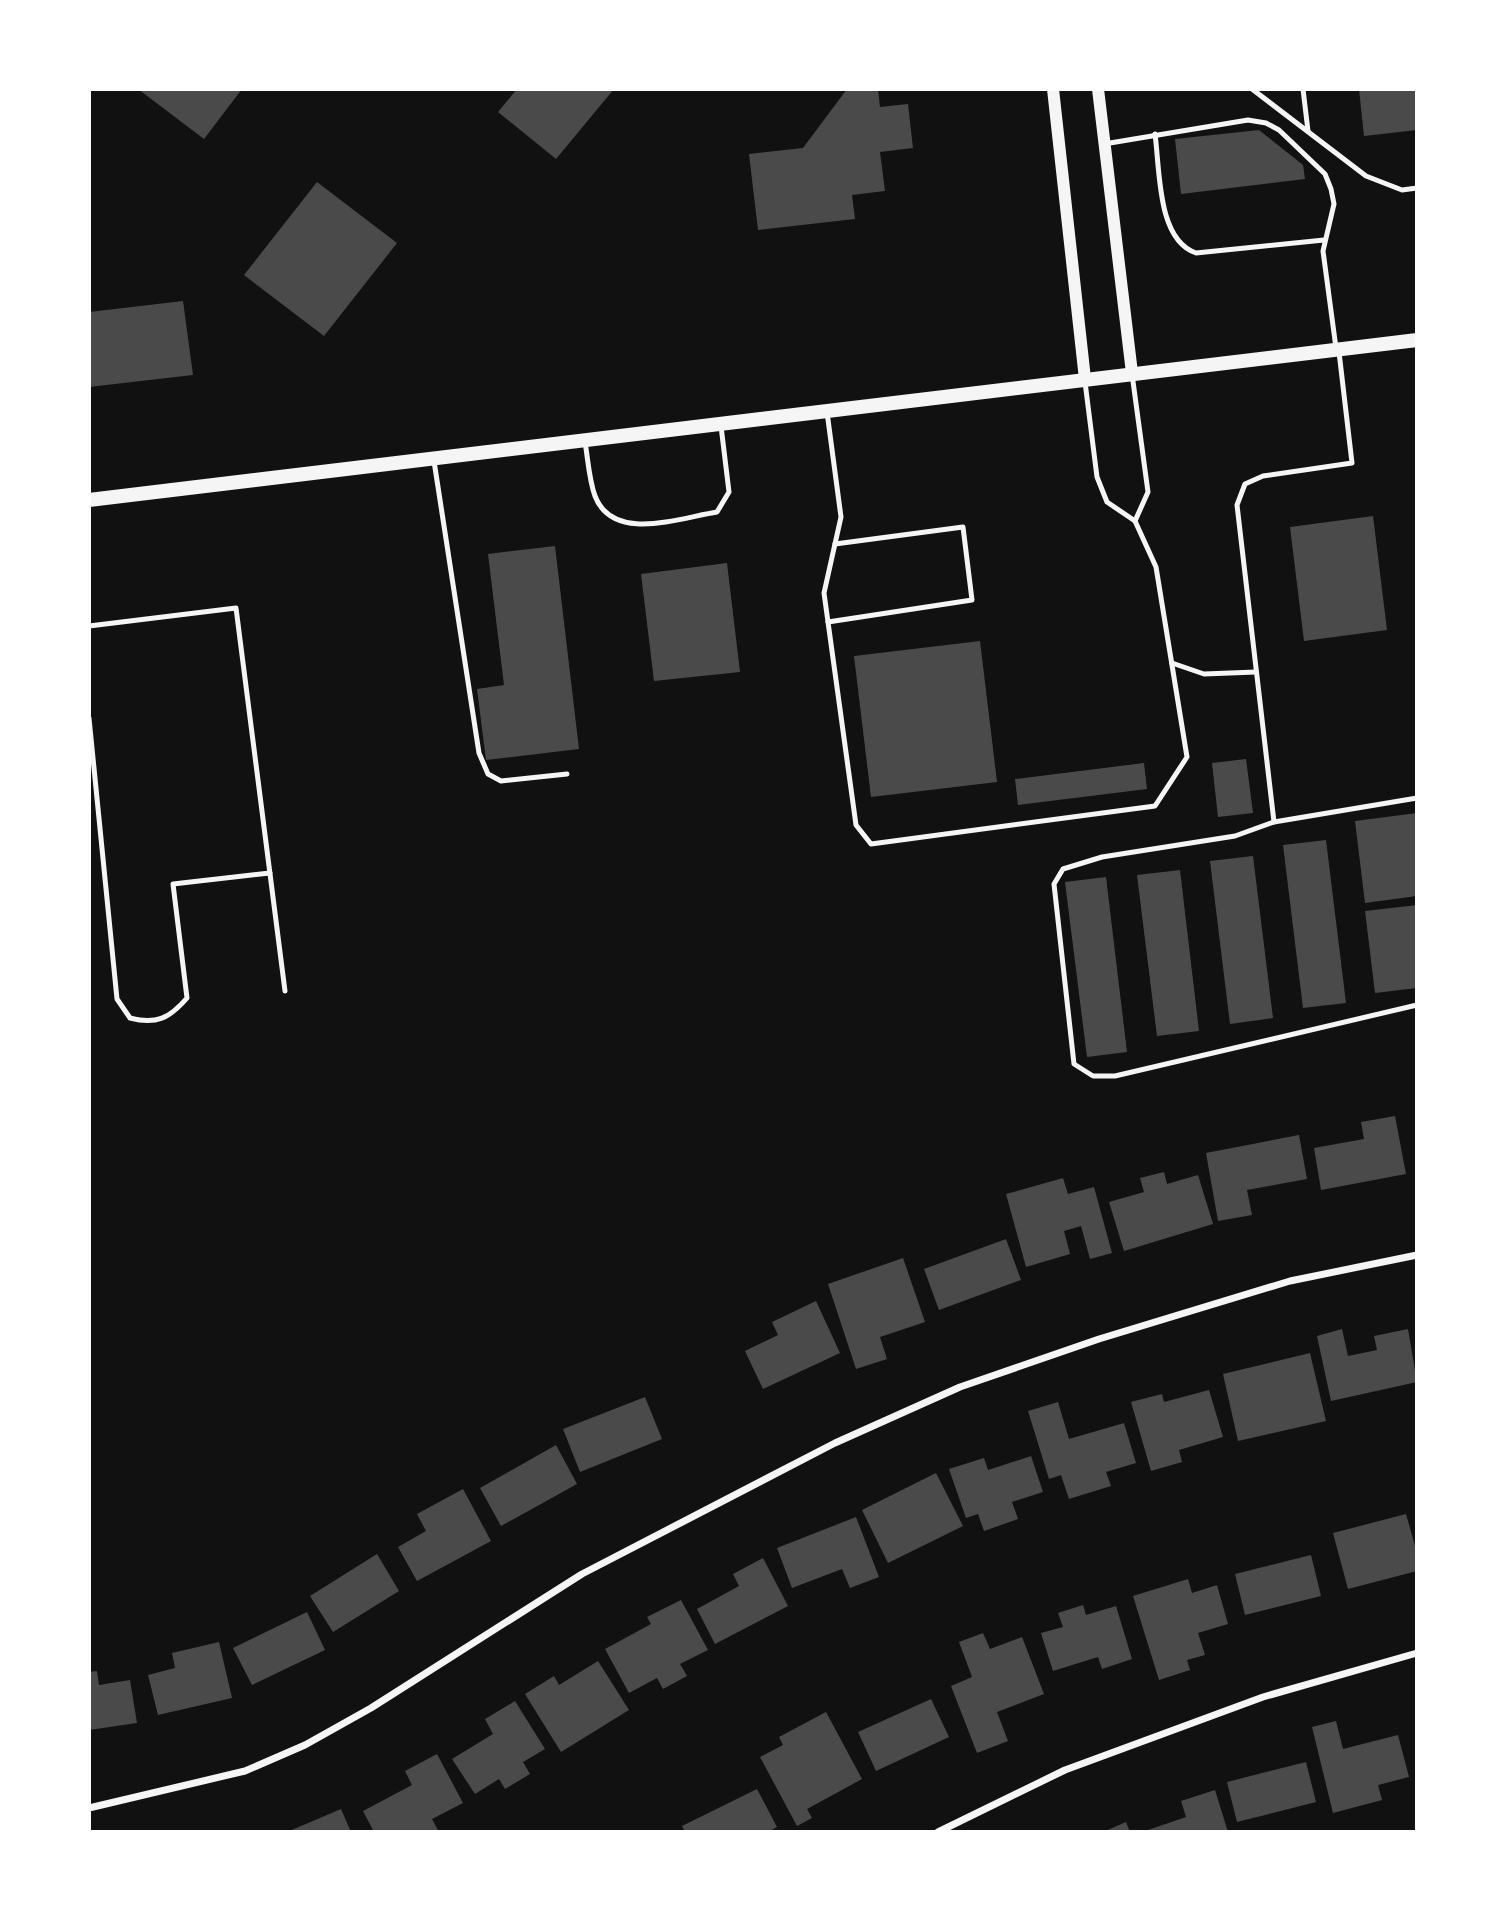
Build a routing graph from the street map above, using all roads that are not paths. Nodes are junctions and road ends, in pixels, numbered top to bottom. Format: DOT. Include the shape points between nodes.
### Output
graph roads {
  1 [pos="1053,89"];
  2 [pos="1098,89"];
  3 [pos="1252,89"];
  4 [pos="1303,89"];
  5 [pos="1308,132"];
  6 [pos="1155,134"];
  7 [pos="1104,144"];
  8 [pos="1417,188"];
  9 [pos="1324,240"];
  10 [pos="1417,340"];
  11 [pos="1337,349"];
  12 [pos="1132,373"];
  13 [pos="1085,379"];
  14 [pos="827,412"];
  15 [pos="721,424"];
  16 [pos="585,439"];
  17 [pos="433,458"];
  18 [pos="89,500"];
  19 [pos="1135,521"];
  20 [pos="835,544"];
  21 [pos="828,622"];
  22 [pos="89,626"];
  23 [pos="1172,663"];
  24 [pos="1256,671"];
  25 [pos="89,718"];
  26 [pos="567,774"];
  27 [pos="1417,798"];
  28 [pos="1274,822"];
  29 [pos="270,873"];
  30 [pos="285,991"];
  31 [pos="1417,1005"];
  32 [pos="1417,1255"];
  33 [pos="1417,1653"];
  34 [pos="89,1808"];
  35 [pos="937,1832"];
  1 -- 13 [label="street"];
  2 -- 7 [label="street"];
  3 -- 5 [label="lane"];
  4 -- 5 [label="lane"];
  5 -- 8 [label="lane" via="1384,185"];
  6 -- 7 [label="lane"];
  6 -- 9 [label="lane" via="1248,120 1279,130 1325,174 1334,204"];
  6 -- 9 [label="lane" via="1168,224 1184,249 1196,254"];
  7 -- 12 [label="street"];
  9 -- 11 [label="lane"];
  10 -- 11 [label="main road"];
  11 -- 12 [label="main road"];
  11 -- 24 [label="lane" via="1352,463 1263,477 1245,484 1237,505"];
  12 -- 13 [label="main road"];
  12 -- 19 [label="lane" via="1148,492"];
  13 -- 14 [label="main road"];
  13 -- 19 [label="lane" via="1097,477 1107,502"];
  14 -- 15 [label="main road"];
  14 -- 20 [label="lane" via="841,517"];
  15 -- 16 [label="main road"];
  15 -- 16 [label="lane" via="729,492 717,512 632,526 606,514 595,495"];
  16 -- 17 [label="main road"];
  17 -- 18 [label="main road"];
  17 -- 26 [label="lane" via="483,764 488,774 502,780"];
  19 -- 23 [label="lane" via="1156,567"];
  20 -- 21 [label="lane" via="824,593"];
  20 -- 21 [label="lane" via="963,527 972,600"];
  21 -- 23 [label="lane" via="856,825 871,844 1155,806 1187,757"];
  22 -- 29 [label="lane" via="236,608"];
  23 -- 24 [label="lane" via="1203,674"];
  24 -- 28 [label="lane"];
  25 -- 29 [label="lane" via="117,999 130,1018 163,1020 187,998 173,884"];
  27 -- 28 [label="lane"];
  28 -- 31 [label="lane" via="1236,836 1102,856 1063,869 1054,884 1074,1064 1093,1076 1115,1076"];
  29 -- 30 [label="lane"];
  32 -- 34 [label="street" via="1290,1281 960,1387 835,1443 582,1574 305,1745 245,1771"];
  33 -- 35 [label="street" via="1263,1696 1065,1770"];
}
